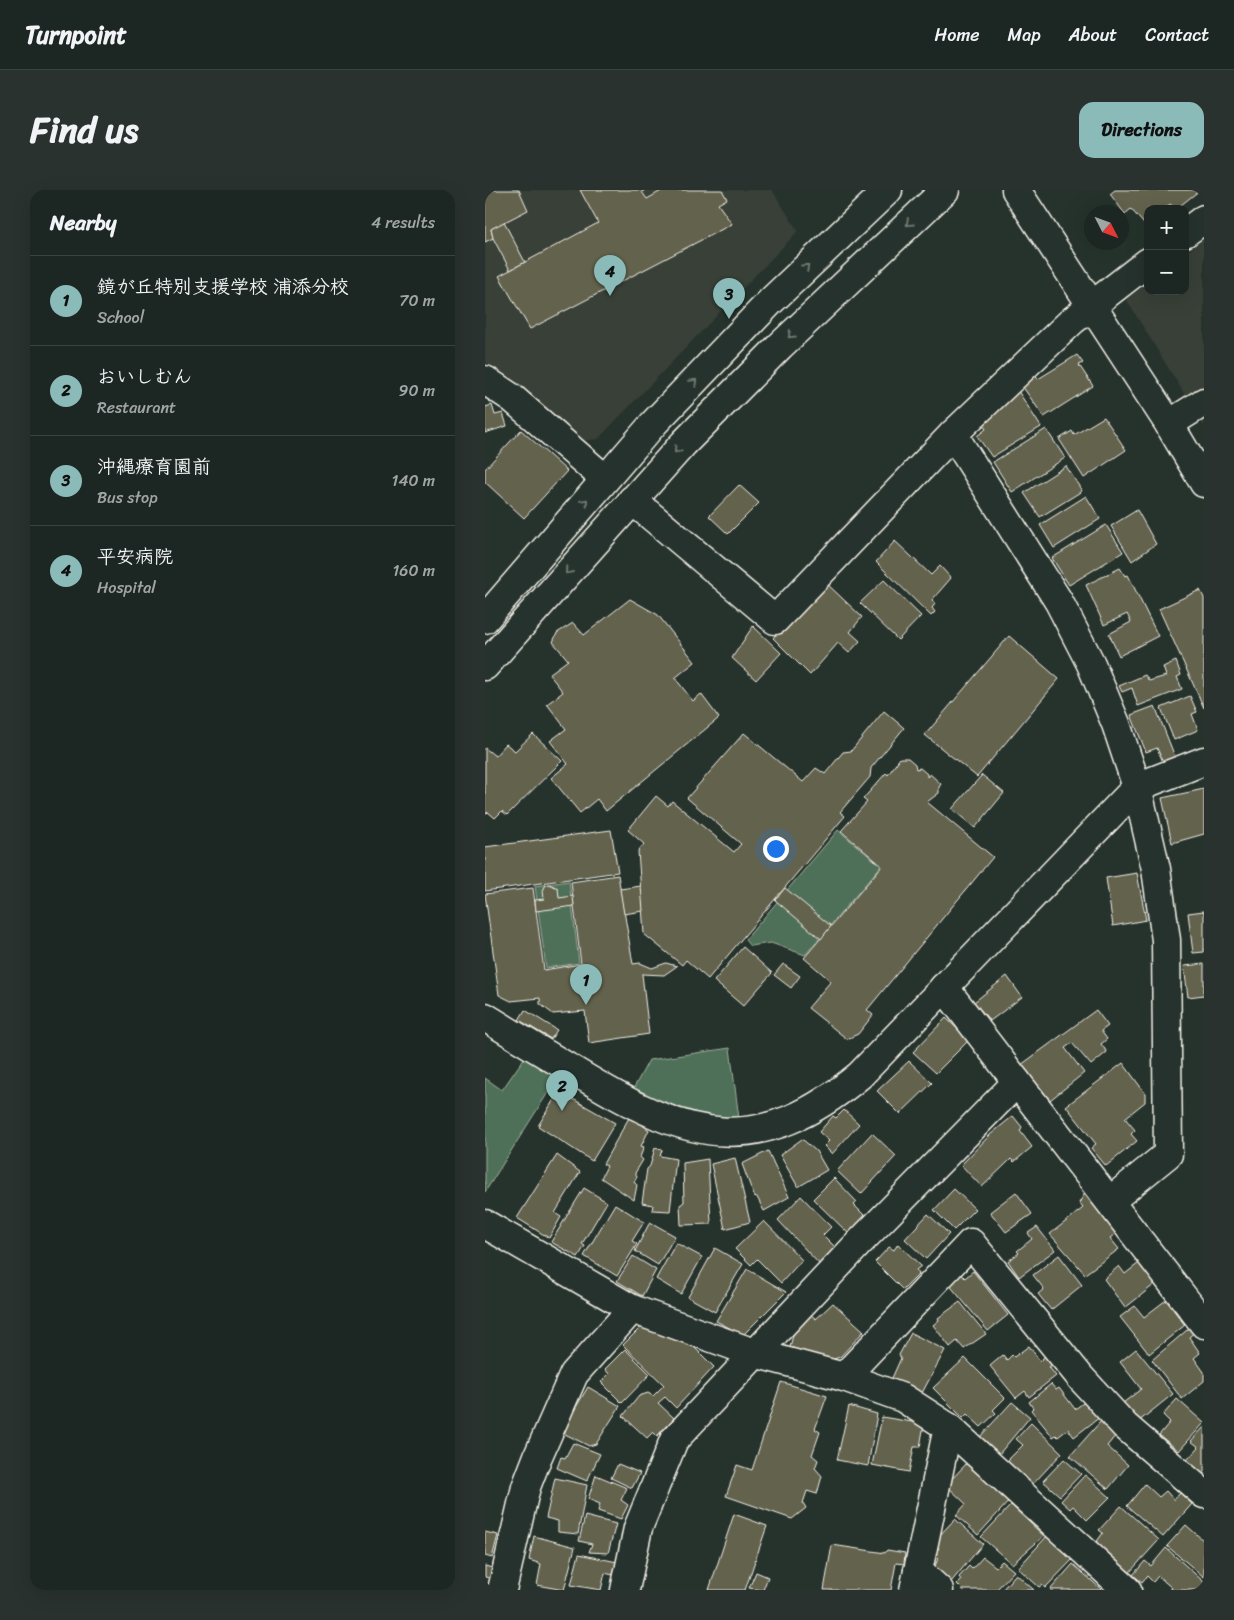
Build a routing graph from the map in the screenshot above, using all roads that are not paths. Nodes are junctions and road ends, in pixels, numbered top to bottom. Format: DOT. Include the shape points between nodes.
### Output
graph roads {
  1 [pos="888,190"];
  2 [pos="945,190"];
  3 [pos="1016,190"];
  4 [pos="1144,265"];
  5 [pos="1091,305"];
  6 [pos="485,380"];
  7 [pos="1204,402"];
  8 [pos="1169,424"];
  9 [pos="953,434"];
  10 [pos="605,479"];
  11 [pos="1204,483"];
  12 [pos="632,500"];
  13 [pos="485,619"];
  14 [pos="485,666"];
  15 [pos="1204,761"];
  16 [pos="1137,787"];
  17 [pos="944,987"];
  18 [pos="485,1017"];
  19 [pos="1017,1082"];
  20 [pos="1110,1202"];
  21 [pos="485,1224"];
  22 [pos="632,1309"];
  23 [pos="1204,1324"];
  24 [pos="754,1353"];
  25 [pos="844,1377"];
  26 [pos="949,1428"];
  27 [pos="1204,1494"];
  28 [pos="916,1580"];
  29 [pos="502,1590"];
  30 [pos="625,1590"];
  31 [pos="939,1590"];
  32 [pos="1127,1590"];
  10 -- 1 [label="street, one-way" via="771,301"];
  2 -- 12 [label="street, one-way" via="780,346"];
  3 -- 5 [label="street"];
  4 -- 5 [label="street"];
  5 -- 8 [label="street"];
  5 -- 9 [label="street"];
  6 -- 10 [label="street" via="512,398"];
  7 -- 8 [label="street"];
  8 -- 11 [label="street"];
  9 -- 12 [label="street" via="775,620"];
  9 -- 16 [label="street" via="1059,602 1095,673"];
  13 -- 10 [label="street, one-way"];
  12 -- 14 [label="street, one-way"];
  15 -- 16 [label="street"];
  16 -- 17 [label="street"];
  16 -- 20 [label="street" via="1156,869 1166,940 1168,1154"];
  17 -- 18 [label="street" via="860,1075 834,1097 782,1123 749,1130 718,1132 691,1129 631,1105"];
  17 -- 19 [label="street"];
  19 -- 20 [label="street"];
  19 -- 24 [label="street"];
  20 -- 23 [label="street"];
  21 -- 22 [label="street"];
  22 -- 24 [label="street"];
  22 -- 29 [label="street" via="574,1374 527,1487"];
  24 -- 25 [label="street"];
  24 -- 30 [label="street" via="674,1440 638,1528"];
  25 -- 26 [label="street" via="903,1398"];
  25 -- 27 [label="street" via="971,1243 1081,1378 1125,1426"];
  26 -- 28 [label="street"];
  26 -- 32 [label="street"];
  28 -- 31 [label="street"];
}
